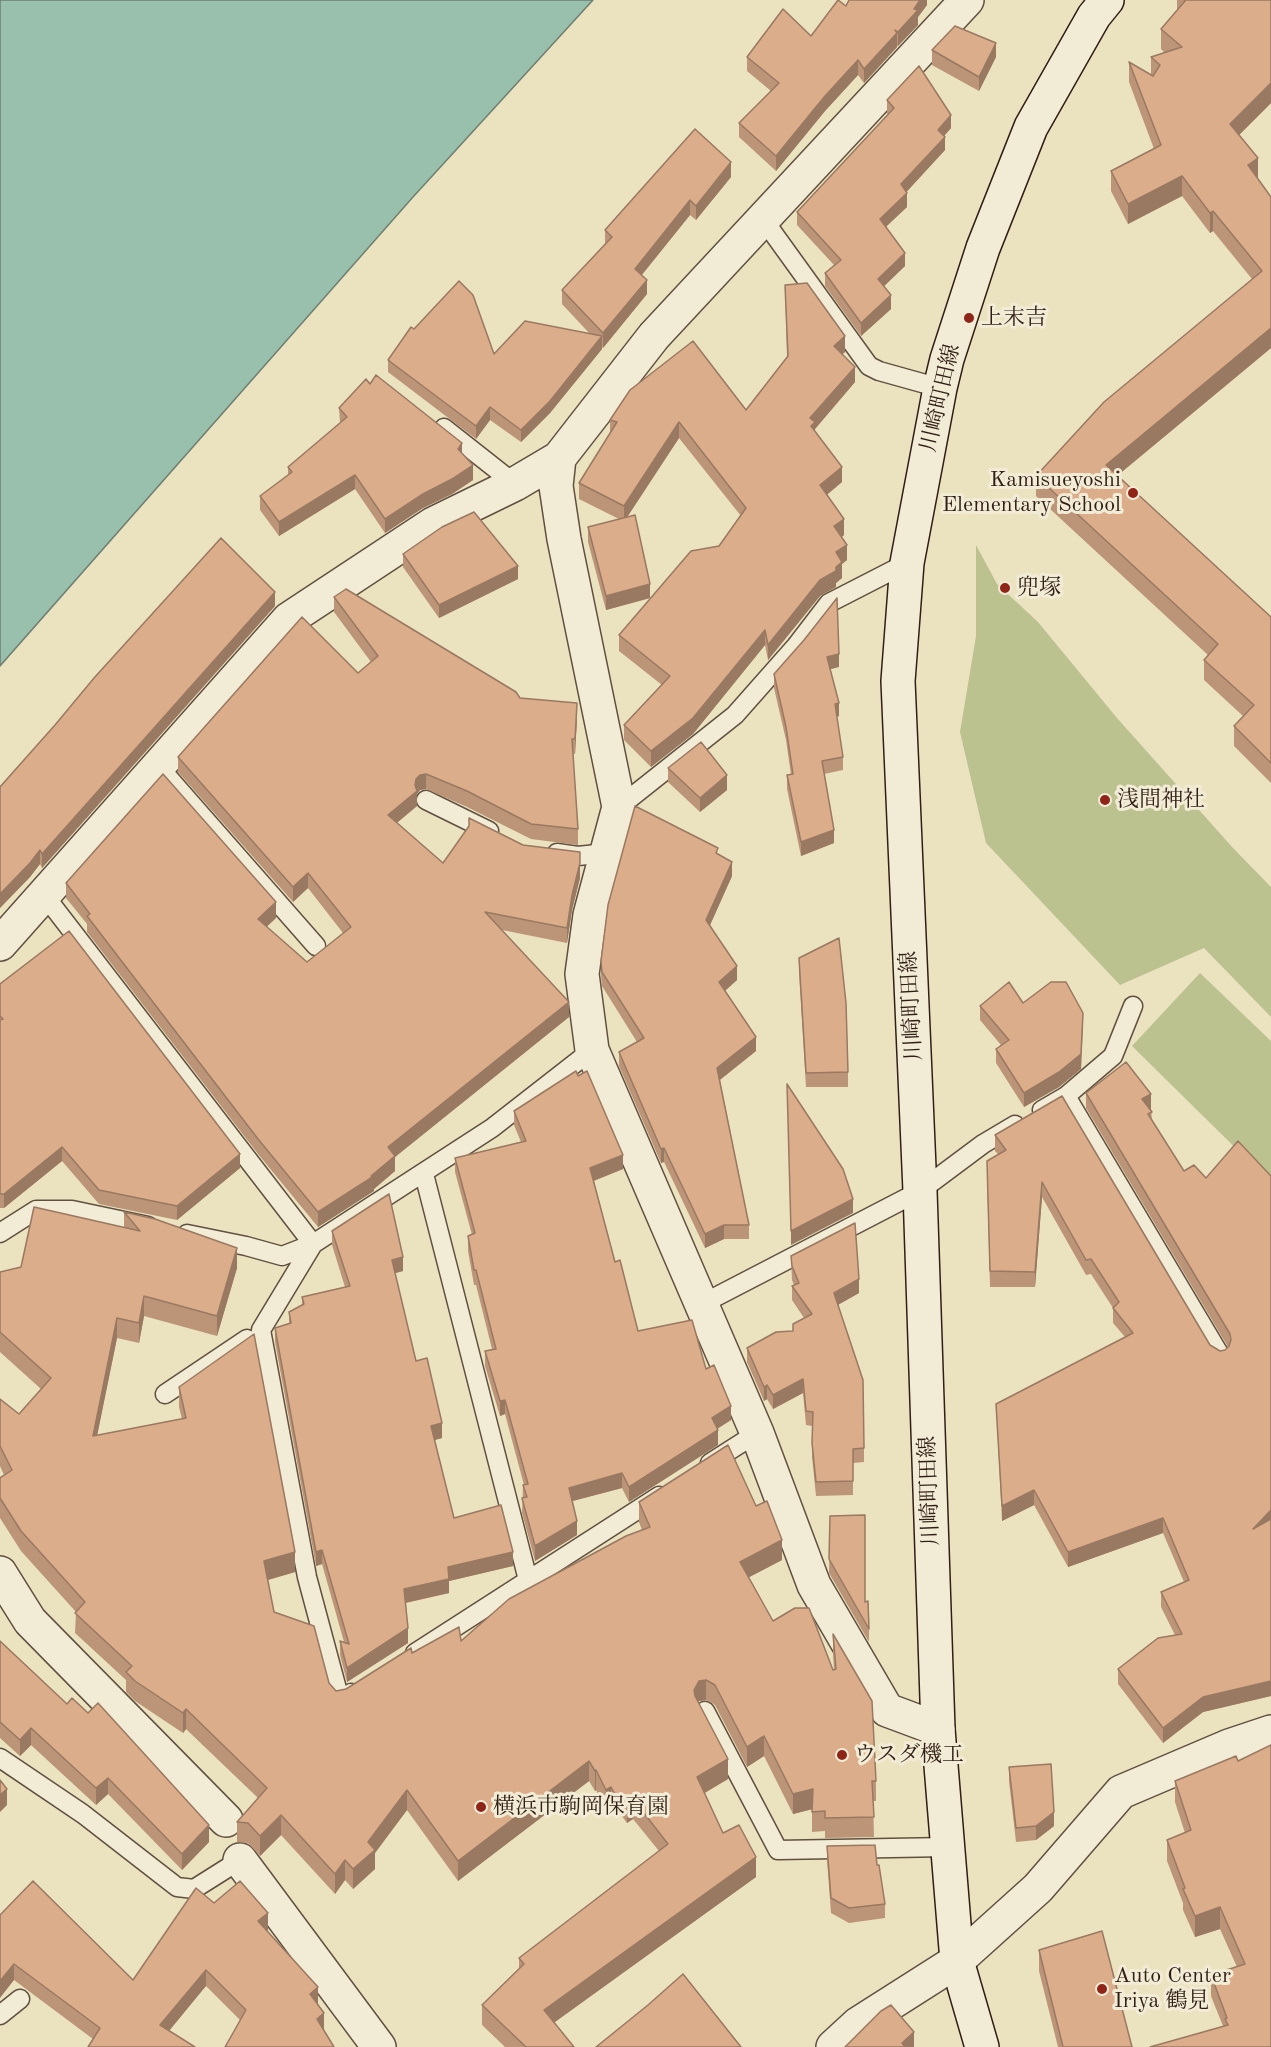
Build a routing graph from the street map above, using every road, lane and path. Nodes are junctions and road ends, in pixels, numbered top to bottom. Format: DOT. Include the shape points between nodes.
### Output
graph roads {
  1 [pos="967,0"];
  2 [pos="1107,0"];
  3 [pos="764,219"];
  4 [pos="940,388"];
  5 [pos="432,419"];
  6 [pos="559,458"];
  7 [pos="515,484"];
  8 [pos="907,563"];
  9 [pos="159,767"];
  10 [pos="426,800"];
  11 [pos="619,807"];
  12 [pos="507,840"];
  13 [pos="538,851"];
  14 [pos="606,853"];
  15 [pos="45,896"];
  16 [pos="0,944"];
  17 [pos="316,946"];
  18 [pos="1133,1006"];
  19 [pos="592,1050"];
  20 [pos="1066,1096"];
  21 [pos="424,1174"];
  22 [pos="920,1191"];
  23 [pos="0,1233"];
  24 [pos="314,1244"];
  25 [pos="702,1304"];
  26 [pos="261,1330"];
  27 [pos="1220,1355"];
  28 [pos="165,1394"];
  29 [pos="757,1433"];
  30 [pos="697,1472"];
  31 [pos="677,1484"];
  32 [pos="0,1573"];
  33 [pos="528,1580"];
  34 [pos="399,1662"];
  35 [pos="370,1682"];
  36 [pos="705,1711"];
  37 [pos="938,1729"];
  38 [pos="1271,1732"];
  39 [pos="0,1758"];
  40 [pos="226,1820"];
  41 [pos="948,1847"];
  42 [pos="240,1860"];
  43 [pos="957,1961"];
  44 [pos="20,1999"];
  45 [pos="0,2015"];
  46 [pos="379,2047"];
  47 [pos="833,2047"];
  48 [pos="982,2047"];
  1 -- 3 [label="street"];
  2 -- 4 [label="street, 川崎町田線" via="1030,126 983,248"];
  3 -- 4 [label="lane" via="869,366"];
  3 -- 6 [label="street" via="654,336"];
  4 -- 8 [label="street, 川崎町田線"];
  5 -- 7 [label="lane"];
  6 -- 7 [label="street"];
  6 -- 11 [label="street" via="556,486 564,539"];
  7 -- 9 [label="street" via="433,524 289,619"];
  8 -- 11 [label="lane" via="829,603 735,715"];
  8 -- 22 [label="street, 川崎町田線" via="898,681"];
  9 -- 15 [label="street"];
  9 -- 17 [label="lane"];
  10 -- 12 [label="lane"];
  11 -- 14 [label="street"];
  13 -- 14 [label="lane" via="578,856"];
  14 -- 19 [label="street" via="590,915 582,974"];
  15 -- 16 [label="street"];
  15 -- 24 [label="lane"];
  18 -- 20 [label="lane" via="1113,1056"];
  19 -- 21 [label="lane" via="492,1128"];
  19 -- 25 [label="street"];
  20 -- 22 [label="lane" via="983,1144"];
  20 -- 27 [label="lane"];
  21 -- 24 [label="lane"];
  21 -- 33 [label="lane"];
  22 -- 25 [label="lane"];
  22 -- 37 [label="street, 川崎町田線"];
  23 -- 24 [label="lane" via="36,1210 72,1210 282,1256"];
  24 -- 26 [label="lane"];
  25 -- 29 [label="street"];
  26 -- 28 [label="lane"];
  26 -- 35 [label="lane" via="308,1577 340,1700"];
  29 -- 30 [label="lane"];
  29 -- 37 [label="street" via="814,1585 887,1710"];
  31 -- 33 [label="lane"];
  32 -- 40 [label="street" via="30,1621"];
  33 -- 34 [label="lane"];
  36 -- 41 [label="lane" via="778,1850"];
  37 -- 41 [label="street, 川崎町田線"];
  38 -- 43 [label="street" via="1121,1792 1038,1888"];
  39 -- 42 [label="lane" via="83,1814 177,1887 194,1889"];
  41 -- 43 [label="street, 川崎町田線"];
  42 -- 46 [label="street"];
  43 -- 47 [label="street" via="858,2024"];
  43 -- 48 [label="street, 川崎町田線"];
  44 -- 45 [label="lane"];
}
